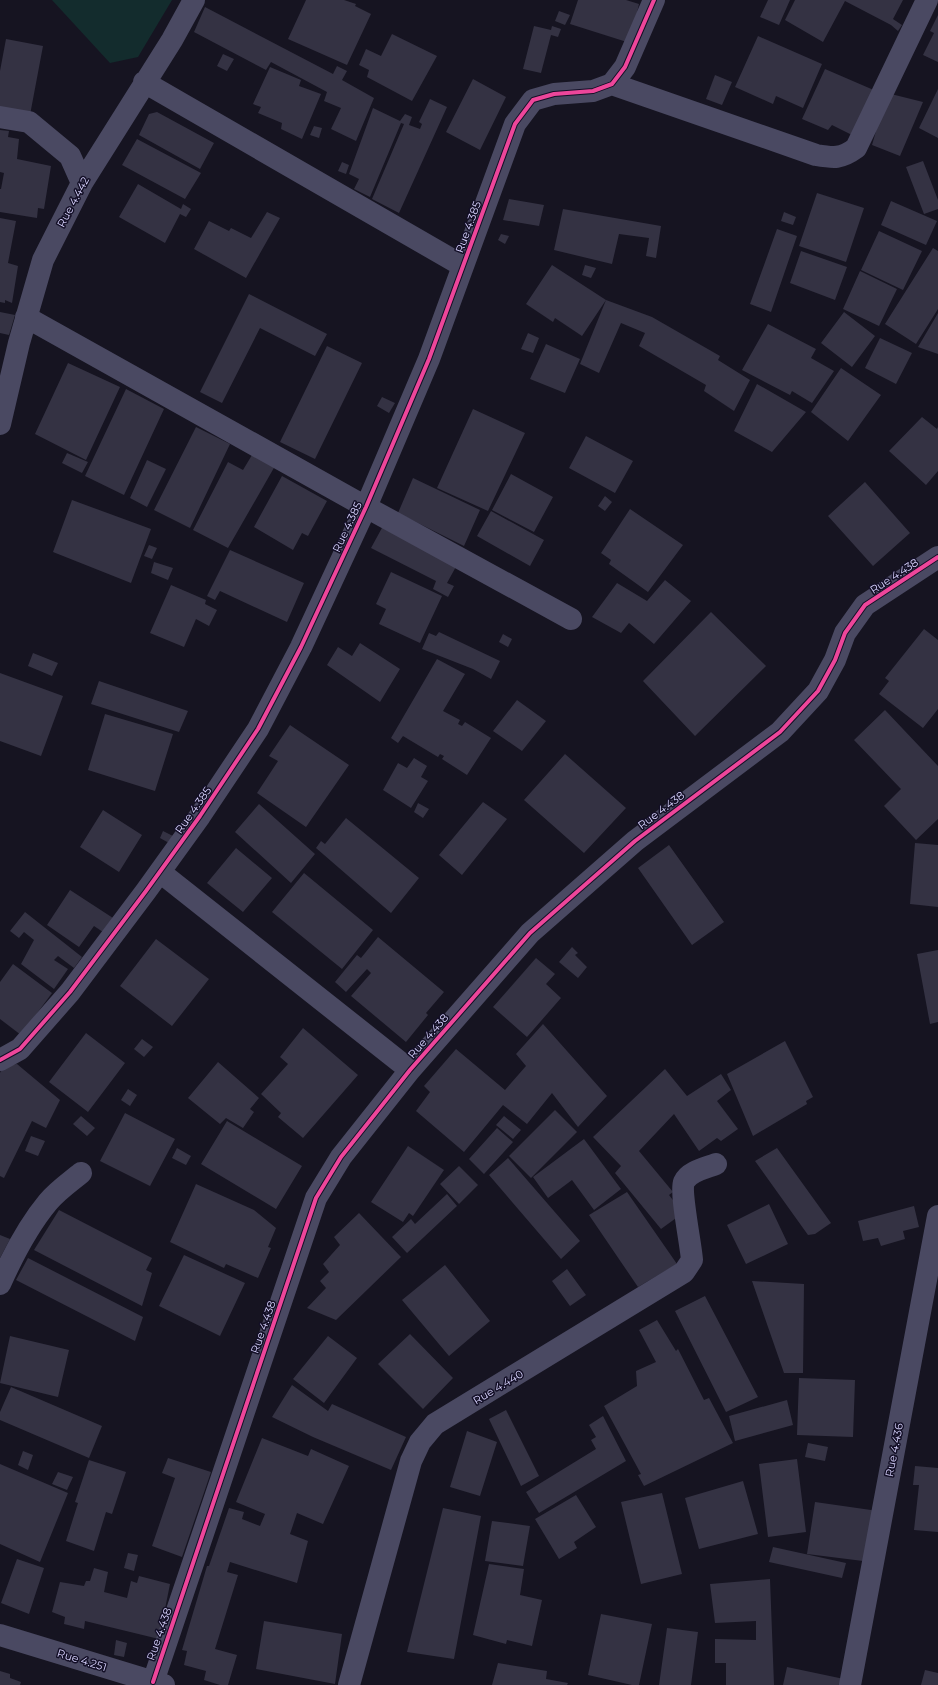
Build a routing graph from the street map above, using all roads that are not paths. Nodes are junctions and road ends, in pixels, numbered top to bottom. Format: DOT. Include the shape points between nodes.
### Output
graph roads {
  1 [pos="194,0"];
  2 [pos="654,0"];
  3 [pos="927,0"];
  4 [pos="144,82"];
  5 [pos="612,84"];
  6 [pos="0,116"];
  7 [pos="82,183"];
  8 [pos="463,266"];
  9 [pos="26,317"];
  10 [pos="0,420"];
  11 [pos="366,507"];
  12 [pos="938,557"];
  13 [pos="572,619"];
  14 [pos="160,872"];
  15 [pos="0,1060"];
  16 [pos="410,1070"];
  17 [pos="716,1164"];
  18 [pos="80,1173"];
  19 [pos="938,1216"];
  20 [pos="0,1284"];
  21 [pos="0,1635"];
  22 [pos="158,1683"];
  23 [pos="349,1685"];
  24 [pos="850,1685"];
  1 -- 4 [label="street, Rue 4.442" via="172,40"];
  2 -- 5 [label="street" via="625,67"];
  3 -- 5 [label="street" via="856,148 846,155 834,158 816,155"];
  4 -- 7 [label="street, Rue 4.442"];
  4 -- 8 [label="street"];
  5 -- 8 [label="street, Rue 4.385" via="593,91 554,94 533,100 516,124"];
  6 -- 7 [label="street" via="29,122 70,156"];
  7 -- 9 [label="street, Rue 4.442" via="43,260"];
  8 -- 11 [label="street, Rue 4.385" via="429,359"];
  9 -- 10 [label="street, Rue 4.442"];
  9 -- 11 [label="street"];
  11 -- 13 [label="street"];
  11 -- 14 [label="street, Rue 4.385" via="301,647 258,729"];
  12 -- 16 [label="street, Rue 4.438" via="865,605 845,633 835,660 818,691 780,732 635,841 530,933"];
  14 -- 15 [label="street, Rue 4.385" via="70,992 20,1049"];
  14 -- 16 [label="street"];
  16 -- 22 [label="street, Rue 4.438" via="341,1157 316,1198"];
  17 -- 23 [label="street, Rue 4.440" via="692,1174 684,1183 683,1200 692,1260 684,1272 435,1424 420,1442 411,1461"];
  18 -- 20 [label="street" via="49,1201 26,1232"];
  19 -- 24 [label="street, Rue 4.436"];
  21 -- 22 [label="street, Rue 4.251"];
}
